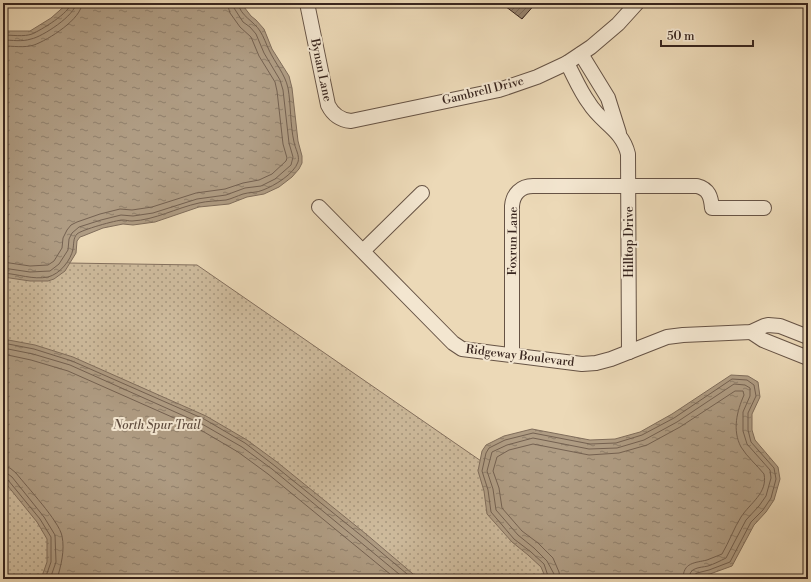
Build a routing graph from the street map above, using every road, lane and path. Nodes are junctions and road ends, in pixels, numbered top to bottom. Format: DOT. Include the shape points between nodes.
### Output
graph roads {
  1 [pos="307,3"];
  2 [pos="637,3"];
  3 [pos="581,54"];
  4 [pos="567,63"];
  5 [pos="354,121"];
  6 [pos="619,134"];
  7 [pos="629,186"];
  8 [pos="422,193"];
  9 [pos="319,206"];
  10 [pos="764,208"];
  11 [pos="363,251"];
  12 [pos="751,332"];
  13 [pos="808,337"];
  14 [pos="629,352"];
  15 [pos="512,355"];
  16 [pos="808,358"];
  1 -- 5 [label="street, Bynan Lane" via="328,105 339,118"];
  2 -- 3 [label="street, Gambrell Drive" via="609,32"];
  3 -- 4 [label="street, Gambrell Drive"];
  3 -- 6 [label="street, Hilltop Drive" via="608,98"];
  4 -- 5 [label="street, Gambrell Drive" via="499,90"];
  4 -- 6 [label="street, Hilltop Drive" via="588,103"];
  6 -- 7 [label="street, Hilltop Drive" via="628,154"];
  7 -- 10 [label="street" via="697,186 707,191 712,208"];
  7 -- 14 [label="street, Hilltop Drive"];
  7 -- 15 [label="street, Foxrun Lane" via="528,186 515,195 512,206"];
  8 -- 11 [label="street"];
  9 -- 11 [label="street, Ridgeway Boulevard"];
  11 -- 15 [label="street, Ridgeway Boulevard" via="455,345 466,350"];
  12 -- 13 [label="street, Ridgeway Boulevard" via="764,326 776,325"];
  12 -- 14 [label="street, Ridgeway Boulevard" via="672,336"];
  12 -- 16 [label="street" via="763,340"];
  14 -- 15 [label="street, Ridgeway Boulevard" via="603,361 582,364"];
}
